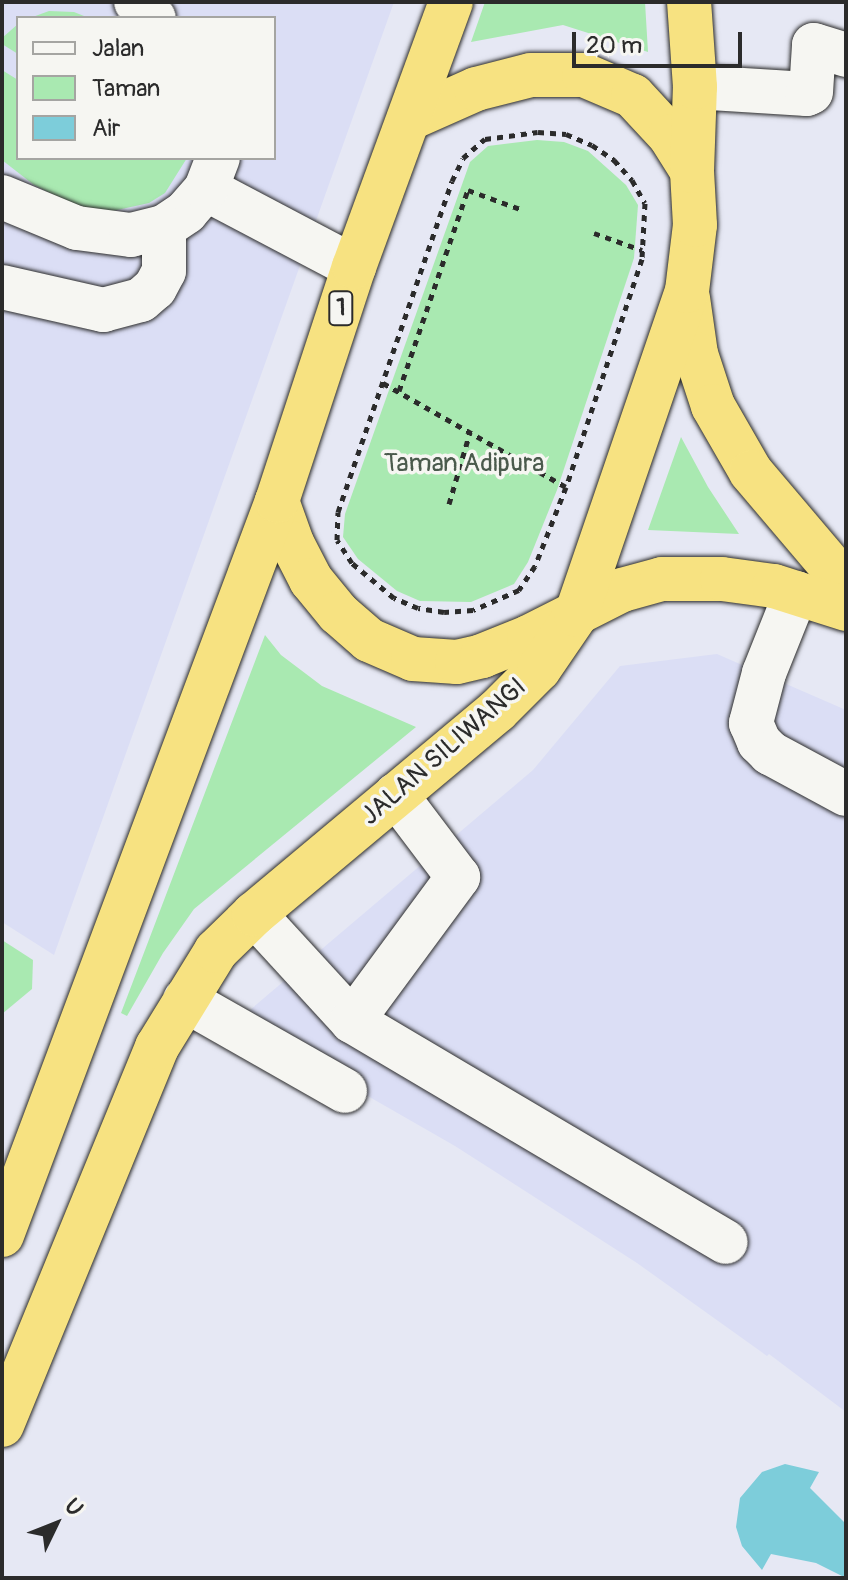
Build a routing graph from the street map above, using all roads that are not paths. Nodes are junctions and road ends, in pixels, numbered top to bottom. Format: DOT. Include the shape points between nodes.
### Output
graph roads {
  1 [pos="136,2"];
  2 [pos="451,2"];
  3 [pos="689,2"];
  4 [pos="152,16"];
  5 [pos="846,55"];
  6 [pos="695,87"];
  7 [pos="411,118"];
  8 [pos="692,171"];
  9 [pos="212,173"];
  10 [pos="2,197"];
  11 [pos="164,227"];
  12 [pos="354,267"];
  13 [pos="2,287"];
  14 [pos="687,291"];
  15 [pos="277,501"];
  16 [pos="846,584"];
  17 [pos="796,593"];
  18 [pos="846,609"];
  19 [pos="576,615"];
  20 [pos="846,794"];
  21 [pos="396,795"];
  22 [pos="254,914"];
  23 [pos="185,1000"];
  24 [pos="352,1021"];
  25 [pos="345,1091"];
  26 [pos="46,1112"];
  27 [pos="2,1135"];
  28 [pos="2,1235"];
  29 [pos="725,1242"];
  30 [pos="2,1423"];
  1 -- 4 [label="lane"];
  2 -- 7 [label="highway, 1"];
  3 -- 6 [label="highway, JALAN SILIWANGI"];
  5 -- 6 [label="lane" via="814,45 807,94"];
  6 -- 8 [label="highway, JALAN SILIWANGI"];
  7 -- 8 [label="highway" via="476,89 531,75 584,75 633,96 670,136"];
  7 -- 12 [label="highway, 1"];
  8 -- 14 [label="highway, JALAN SILIWANGI" via="695,225"];
  9 -- 11 [label="lane" via="186,212"];
  9 -- 12 [label="lane"];
  10 -- 11 [label="lane" via="77,228 131,235"];
  11 -- 13 [label="lane" via="164,271 141,300 103,310"];
  12 -- 15 [label="highway, 1"];
  14 -- 16 [label="highway" via="696,354 713,406 751,472"];
  14 -- 19 [label="highway, JALAN SILIWANGI"];
  15 -- 19 [label="highway" via="311,580 338,613 369,640 413,659 457,662 482,656"];
  15 -- 26 [label="highway"];
  17 -- 18 [label="highway"];
  17 -- 19 [label="highway" via="722,579 662,579 622,590"];
  17 -- 20 [label="lane" via="764,673 751,723 770,753"];
  19 -- 21 [label="highway, JALAN SILIWANGI" via="539,669"];
  21 -- 22 [label="highway, JALAN SILIWANGI"];
  21 -- 24 [label="lane" via="458,877"];
  22 -- 23 [label="highway, JALAN SILIWANGI" via="216,951"];
  22 -- 24 [label="lane"];
  23 -- 25 [label="lane"];
  23 -- 30 [label="highway, JALAN SILIWANGI" via="134,1100"];
  24 -- 29 [label="lane"];
  26 -- 27 [label="highway"];
  26 -- 28 [label="highway"];
}
